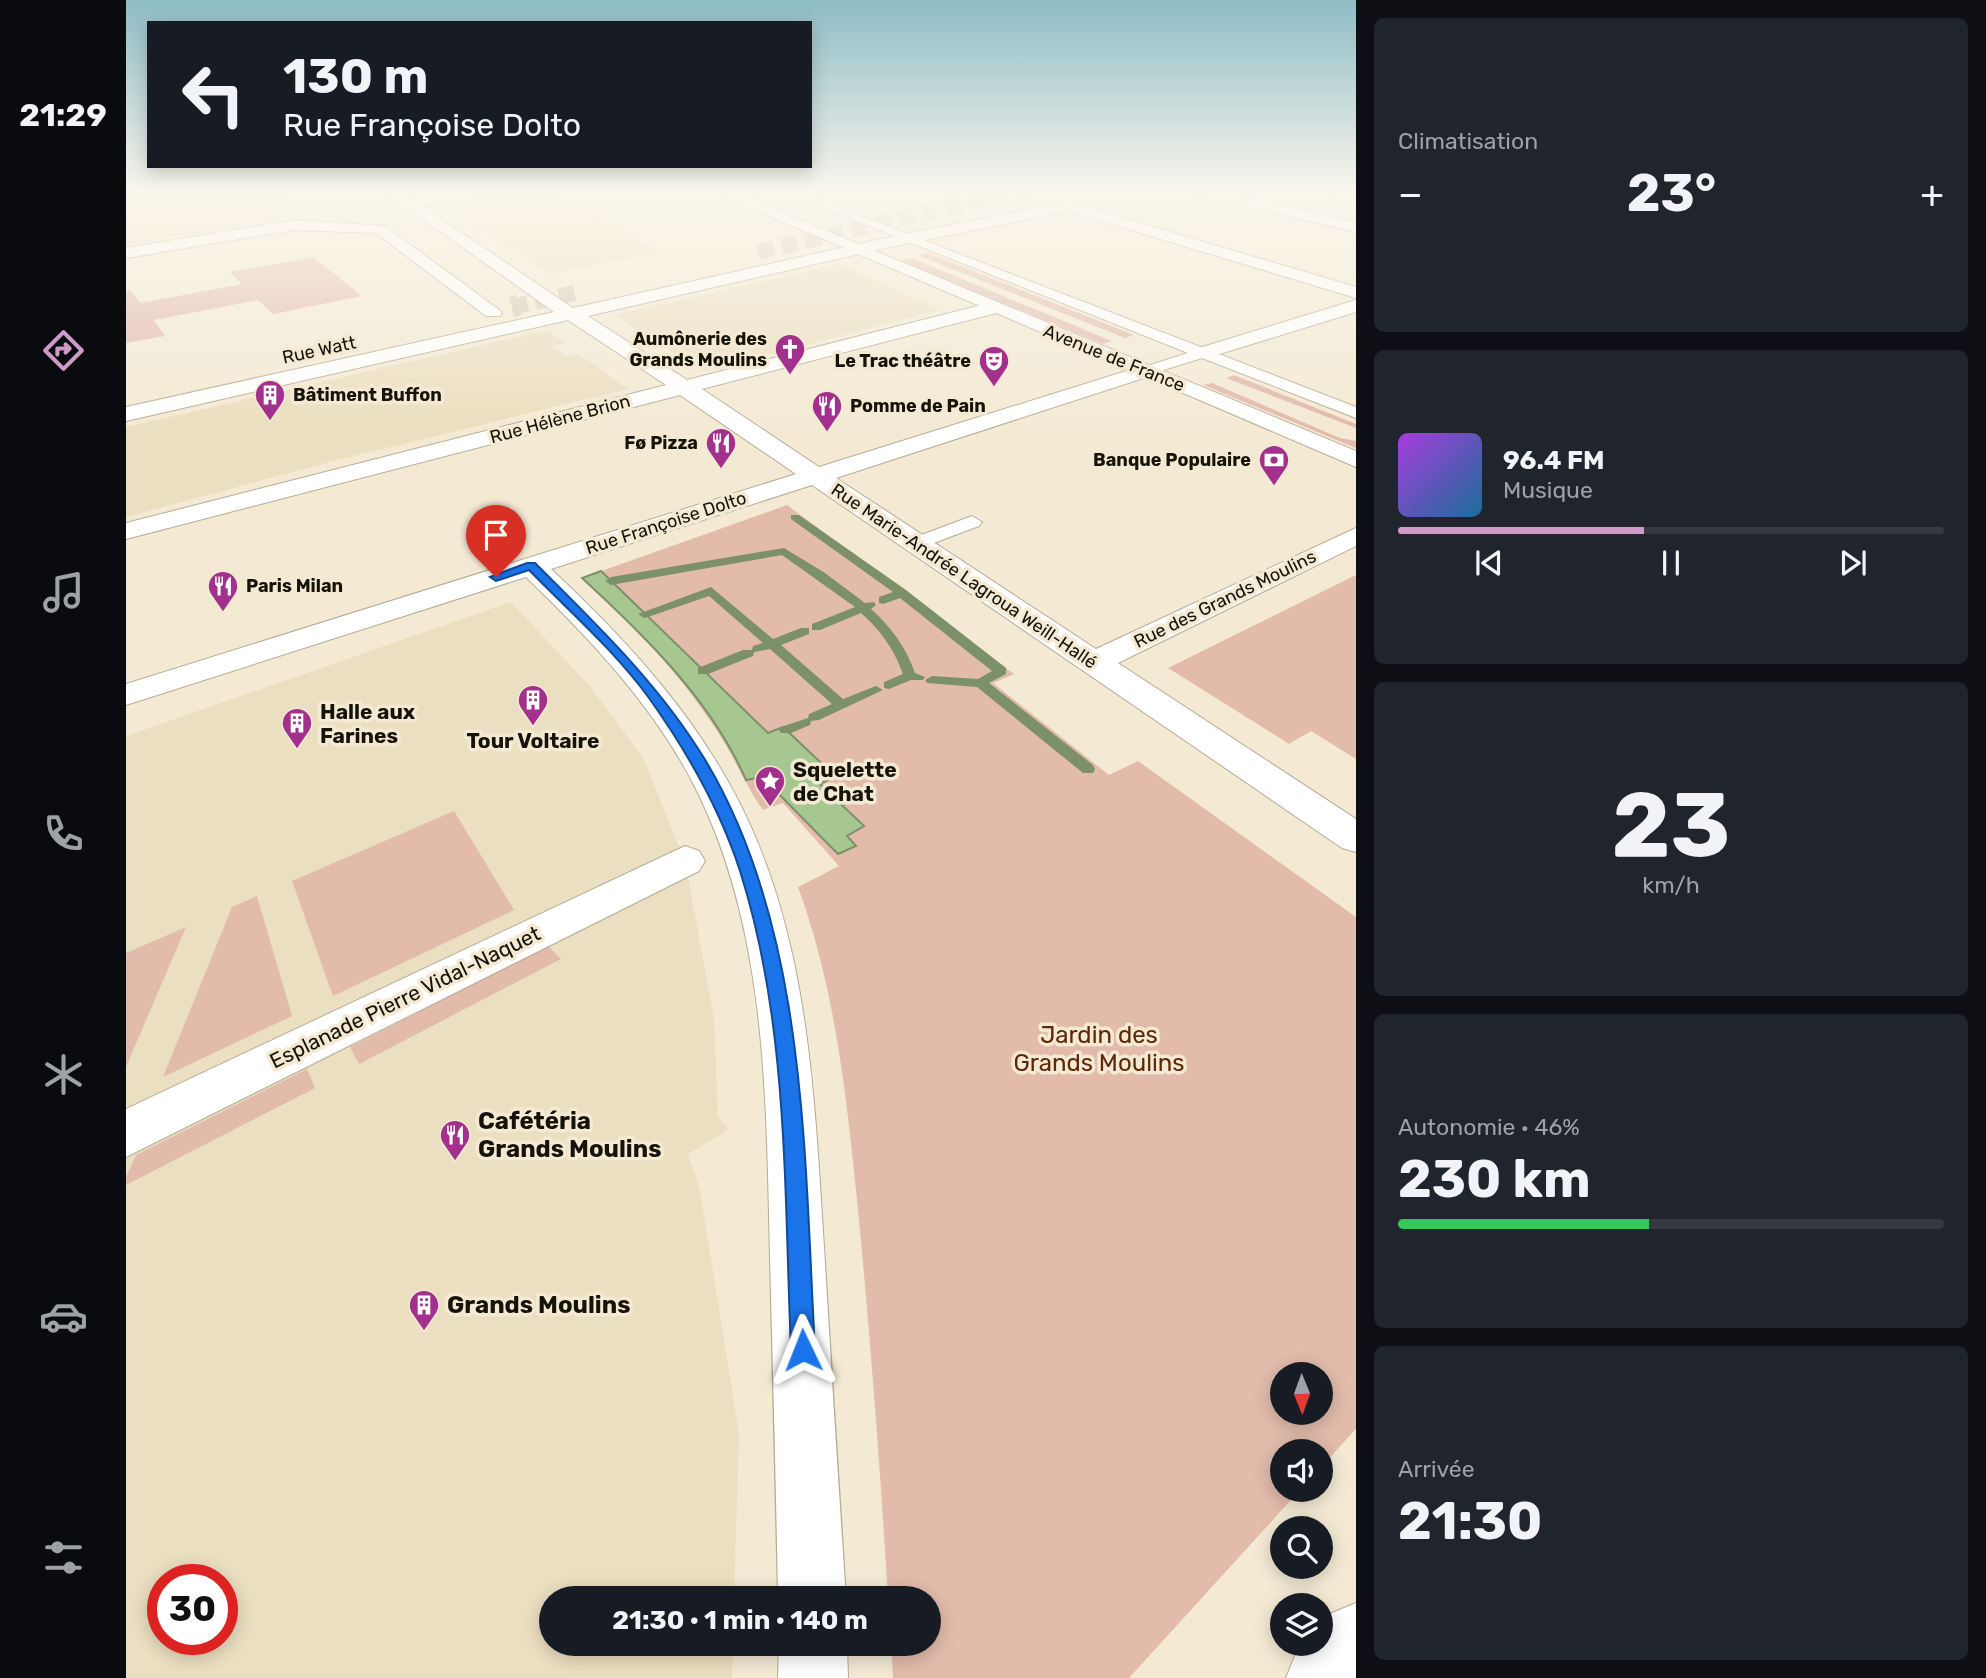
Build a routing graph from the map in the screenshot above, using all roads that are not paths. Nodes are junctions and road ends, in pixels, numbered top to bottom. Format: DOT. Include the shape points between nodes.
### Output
graph roads {
  1 [pos="442,269"];
  2 [pos="505,269"];
  3 [pos="772,269"];
  4 [pos="902,269"];
  5 [pos="988,269"];
  6 [pos="1283,269"];
  7 [pos="1356,293"];
  8 [pos="1356,306"];
  9 [pos="993,308"];
  10 [pos="572,315"];
  11 [pos="1206,352"];
  12 [pos="1146,371"];
  13 [pos="194,378"];
  14 [pos="681,387"];
  15 [pos="1356,413"];
  16 [pos="126,414"];
  17 [pos="1356,460"];
  18 [pos="814,475"];
  19 [pos="972,522"];
  20 [pos="126,531"];
  21 [pos="1356,536"];
  22 [pos="915,544"];
  23 [pos="531,566"];
  24 [pos="1094,662"];
  25 [pos="126,695"];
  26 [pos="1356,838"];
  27 [pos="685,860"];
  28 [pos="126,1135"];
  29 [pos="811,1586"];
  30 [pos="1356,1637"];
  31 [pos="813,1656"];
  32 [pos="813,1678"];
  33 [pos="1321,1678"];
  1 -- 13 [label="street, Rue Watt" via="503,309"];
  2 -- 10 [label="street, Rue Marie-Andrée Lagroua Weill-Hallé"];
  3 -- 10 [label="street"];
  4 -- 9 [label="street, Avenue de France"];
  5 -- 11 [label="lane, Avenue de France"];
  6 -- 7 [label="street"];
  8 -- 11 [label="street"];
  9 -- 12 [label="street, Avenue de France"];
  9 -- 14 [label="street, Rue Hélène Brion"];
  10 -- 14 [label="street, Rue Marie-Andrée Lagroua Weill-Hallé"];
  10 -- 16 [label="street"];
  11 -- 12 [label="lane, Rue Françoise Dolto"];
  11 -- 15 [label="lane, Avenue de France"];
  12 -- 17 [label="street, Avenue de France"];
  12 -- 18 [label="street, Rue Françoise Dolto"];
  14 -- 18 [label="street, Rue Marie-Andrée Lagroua Weill-Hallé"];
  14 -- 20 [label="street, Rue Hélène Brion"];
  18 -- 22 [label="street, Rue Marie-Andrée Lagroua Weill-Hallé"];
  18 -- 23 [label="street, Rue Françoise Dolto"];
  19 -- 22 [label="lane"];
  21 -- 24 [label="street, Rue des Grands Moulins"];
  22 -- 24 [label="street, Rue Marie-Andrée Lagroua Weill-Hallé"];
  23 -- 25 [label="street, Rue Françoise Dolto"];
  23 -- 29 [label="street" via="653,694 710,780 749,873 776,987 789,1072"];
  24 -- 26 [label="street, Rue Marie-Andrée Lagroua Weill-Hallé"];
  27 -- 28 [label="street, Esplanade Pierre Vidal-Naquet"];
  30 -- 33 [label="street"];
  31 -- 32 [label="street"];
}
